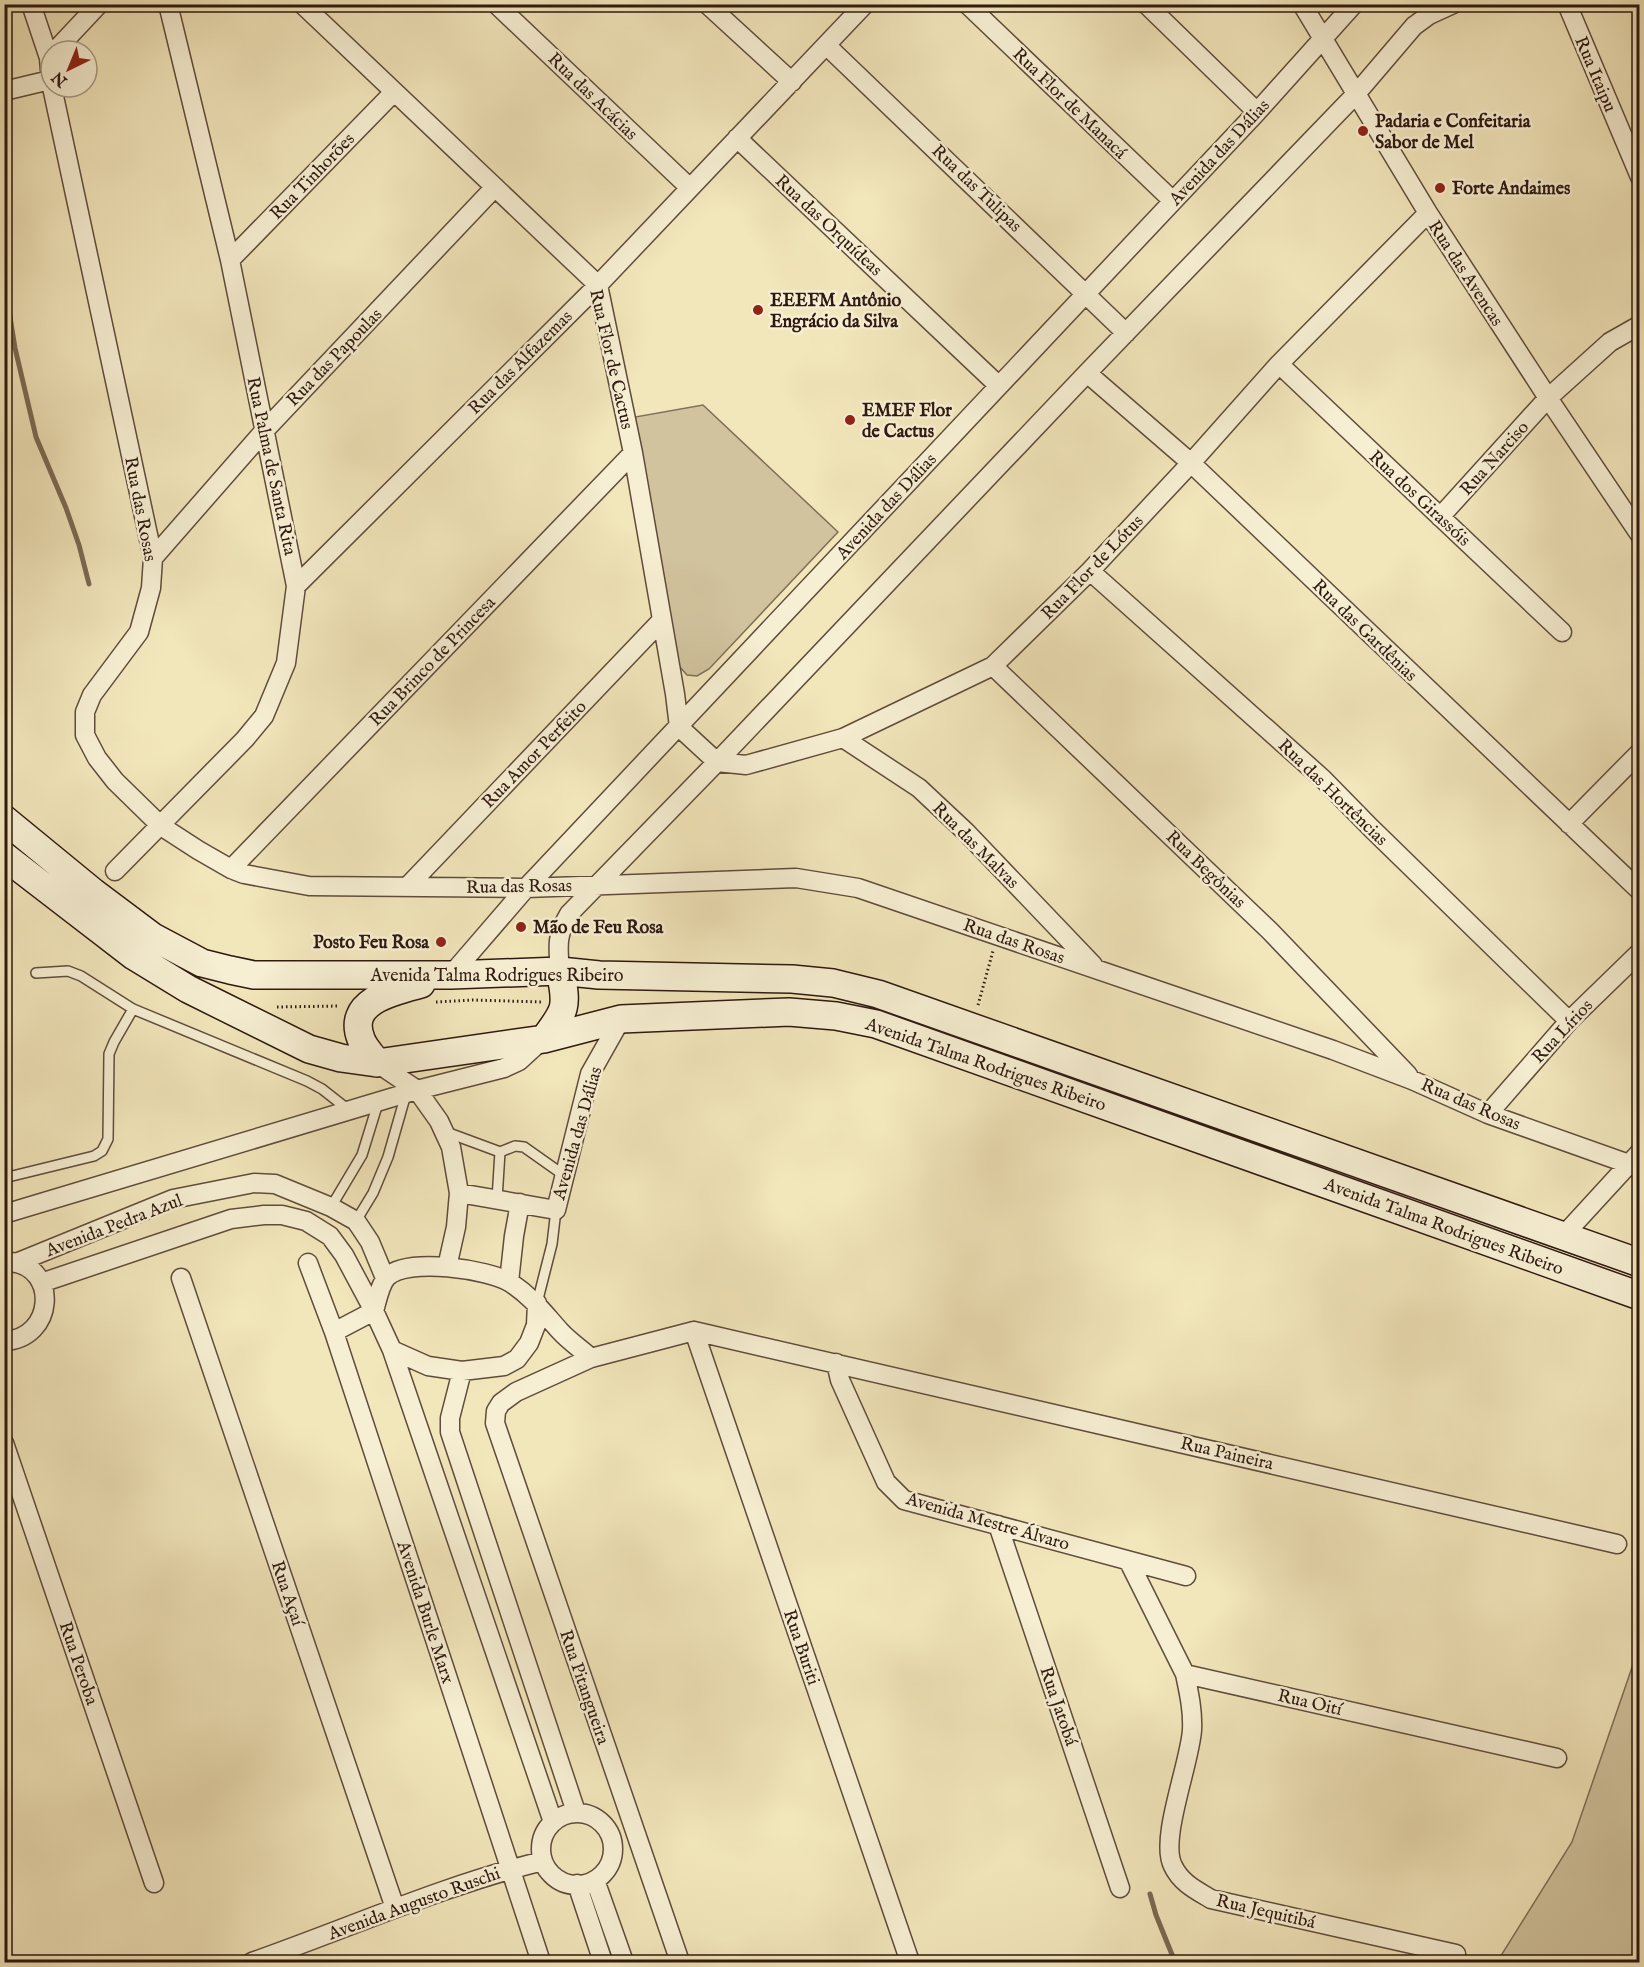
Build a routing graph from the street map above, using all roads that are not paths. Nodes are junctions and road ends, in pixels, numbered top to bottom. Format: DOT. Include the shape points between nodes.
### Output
graph roads {
  1 [pos="31,4"];
  2 [pos="99,4"];
  3 [pos="168,4"];
  4 [pos="302,4"];
  5 [pos="496,4"];
  6 [pos="707,4"];
  7 [pos="865,4"];
  8 [pos="967,4"];
  9 [pos="1146,4"];
  10 [pos="1302,4"];
  11 [pos="1354,4"];
  12 [pos="1453,4"];
  13 [pos="1567,4"];
  14 [pos="1323,38"];
  15 [pos="45,39"];
  16 [pos="67,39"];
  17 [pos="826,45"];
  18 [pos="792,82"];
  19 [pos="39,85"];
  20 [pos="4,91"];
  21 [pos="394,92"];
  22 [pos="1356,94"];
  23 [pos="54,99"];
  24 [pos="1257,112"];
  25 [pos="737,138"];
  26 [pos="1640,177"];
  27 [pos="495,187"];
  28 [pos="690,188"];
  29 [pos="1173,201"];
  30 [pos="1428,213"];
  31 [pos="230,260"];
  32 [pos="598,285"];
  33 [pos="1087,293"];
  34 [pos="1640,325"];
  35 [pos="1126,333"];
  36 [pos="1279,364"];
  37 [pos="1087,373"];
  38 [pos="999,386"];
  39 [pos="1548,398"];
  40 [pos="265,430"];
  41 [pos="633,453"];
  42 [pos="1191,464"];
  43 [pos="1440,517"];
  44 [pos="1640,535"];
  45 [pos="153,558"];
  46 [pos="1090,571"];
  47 [pos="296,586"];
  48 [pos="662,620"];
  49 [pos="1562,632"];
  50 [pos="993,666"];
  51 [pos="679,727"];
  52 [pos="843,738"];
  53 [pos="1640,752"];
  54 [pos="717,762"];
  55 [pos="4,819"];
  56 [pos="1569,824"];
  57 [pos="161,826"];
  58 [pos="4,856"];
  59 [pos="231,869"];
  60 [pos="115,871"];
  61 [pos="599,884"];
  62 [pos="407,887"];
  63 [pos="526,888"];
  64 [pos="1640,891"];
  65 [pos="1640,952"];
  66 [pos="1096,969"];
  67 [pos="560,971"];
  68 [pos="36,974"];
  69 [pos="451,975"];
  70 [pos="133,1009"];
  71 [pos="621,1019"];
  72 [pos="1569,1021"];
  73 [pos="544,1039"];
  74 [pos="377,1063"];
  75 [pos="1412,1080"];
  76 [pos="411,1092"];
  77 [pos="378,1103"];
  78 [pos="350,1111"];
  79 [pos="1488,1114"];
  80 [pos="445,1132"];
  81 [pos="500,1152"];
  82 [pos="1636,1162"];
  83 [pos="565,1176"];
  84 [pos="4,1178"];
  85 [pos="459,1193"];
  86 [pos="497,1199"];
  87 [pos="520,1203"];
  88 [pos="331,1207"];
  89 [pos="556,1210"];
  90 [pos="4,1214"];
  91 [pos="356,1221"];
  92 [pos="1563,1236"];
  93 [pos="10,1262"];
  94 [pos="308,1263"];
  95 [pos="1640,1263"];
  96 [pos="447,1267"];
  97 [pos="181,1278"];
  98 [pos="385,1278"];
  99 [pos="509,1282"];
  100 [pos="41,1283"];
  101 [pos="1640,1296"];
  102 [pos="537,1303"];
  103 [pos="374,1311"];
  104 [pos="694,1331"];
  105 [pos="334,1332"];
  106 [pos="561,1332"];
  107 [pos="4,1341"];
  108 [pos="529,1343"];
  109 [pos="392,1350"];
  110 [pos="591,1358"];
  111 [pos="836,1363"];
  112 [pos="462,1371"];
  113 [pos="4,1443"];
  114 [pos="998,1525"];
  115 [pos="1617,1544"];
  116 [pos="1129,1562"];
  117 [pos="1186,1576"];
  118 [pos="1185,1674"];
  119 [pos="1557,1758"];
  120 [pos="576,1812"];
  121 [pos="553,1822"];
  122 [pos="634,1832"];
  123 [pos="612,1840"];
  124 [pos="543,1861"];
  125 [pos="510,1869"];
  126 [pos="595,1880"];
  127 [pos="154,1882"];
  128 [pos="577,1884"];
  129 [pos="1120,1888"];
  130 [pos="395,1908"];
  131 [pos="1456,1954"];
  132 [pos="279,1958"];
  133 [pos="252,1962"];
  134 [pos="541,1962"];
  135 [pos="603,1962"];
  136 [pos="624,1962"];
  137 [pos="680,1962"];
  138 [pos="910,1962"];
  1 -- 15 [label="street, Rua das Rosas"];
  2 -- 16 [label="street"];
  3 -- 31 [label="street, Rua Palma de Santa Rita"];
  4 -- 21 [label="street, Rua Flor de Cactus"];
  5 -- 28 [label="street, Rua das Acácias"];
  6 -- 18 [label="street"];
  7 -- 17 [label="street, Rua das Alfazemas"];
  8 -- 29 [label="street, Rua Flor de Manacá"];
  9 -- 24 [label="street"];
  10 -- 14 [label="street, Rua das Avencas"];
  11 -- 14 [label="street, Avenida das Dálias"];
  12 -- 22 [label="street" via="1414,26"];
  13 -- 26 [label="street, Rua Itaipu"];
  14 -- 22 [label="street, Rua das Avencas"];
  14 -- 24 [label="street, Avenida das Dálias"];
  17 -- 18 [label="street, Rua das Alfazemas"];
  17 -- 33 [label="street, Rua das Tulipas"];
  18 -- 25 [label="street, Rua das Alfazemas"];
  19 -- 20 [label="street"];
  21 -- 27 [label="street, Rua Flor de Cactus"];
  21 -- 31 [label="street, Rua Tinhorões"];
  22 -- 30 [label="street, Rua das Avencas"];
  22 -- 35 [label="street"];
  23 -- 45 [label="street, Rua das Rosas"];
  24 -- 29 [label="street, Avenida das Dálias"];
  25 -- 28 [label="street, Rua das Alfazemas"];
  25 -- 38 [label="street, Rua das Orquídeas"];
  27 -- 32 [label="street, Rua Flor de Cactus"];
  27 -- 40 [label="street, Rua das Papoulas"];
  28 -- 32 [label="street, Rua das Alfazemas"];
  29 -- 33 [label="street, Avenida das Dálias"];
  30 -- 36 [label="street, Rua Flor de Lótus"];
  30 -- 39 [label="street, Rua das Avencas"];
  31 -- 40 [label="street, Rua Palma de Santa Rita"];
  32 -- 41 [label="street, Rua Flor de Cactus"];
  32 -- 47 [label="street, Rua das Alfazemas"];
  33 -- 35 [label="street, Rua das Tulipas"];
  33 -- 38 [label="street, Avenida das Dálias"];
  34 -- 39 [label="street, Rua Narciso" via="1610,342"];
  35 -- 37 [label="street"];
  36 -- 42 [label="street, Rua Flor de Lótus"];
  36 -- 43 [label="street, Rua dos Girassóis"];
  37 -- 42 [label="street, Rua das Gardênias"];
  37 -- 54 [label="street"];
  38 -- 51 [label="street, Avenida das Dálias"];
  39 -- 43 [label="street, Rua Narciso"];
  39 -- 44 [label="street, Rua das Avencas"];
  40 -- 45 [label="street, Rua das Papoulas"];
  40 -- 47 [label="street, Rua Palma de Santa Rita"];
  41 -- 48 [label="street, Rua Flor de Cactus"];
  41 -- 59 [label="street, Rua Brinco de Princesa"];
  42 -- 46 [label="street, Rua Flor de Lótus"];
  42 -- 56 [label="street, Rua das Gardênias"];
  43 -- 49 [label="street, Rua dos Girassóis"];
  45 -- 57 [label="street, Rua das Rosas" via="151,588 139,632 92,695 85,712 85,735 115,781"];
  46 -- 50 [label="street, Rua Flor de Lótus"];
  46 -- 72 [label="street, Rua das Hortências" via="1323,779"];
  47 -- 57 [label="street, Rua Palma de Santa Rita" via="286,663 264,716"];
  48 -- 51 [label="street, Rua Flor de Cactus"];
  48 -- 62 [label="street, Rua Amor Perfeito"];
  50 -- 52 [label="street, Rua Flor de Lótus"];
  50 -- 75 [label="street, Rua Begônias" via="1270,931"];
  51 -- 54 [label="street"];
  51 -- 63 [label="street, Avenida das Dálias"];
  52 -- 54 [label="street, Rua Flor de Lótus" via="746,765"];
  52 -- 66 [label="street, Rua das Malvas" via="919,788"];
  53 -- 56 [label="street"];
  54 -- 61 [label="street"];
  55 -- 69 [label="main road, Avenida Talma Rodrigues Ribeiro" via="153,937 202,963 254,975"];
  56 -- 64 [label="street, Rua das Gardênias"];
  57 -- 59 [label="street, Rua das Rosas"];
  57 -- 60 [label="street, Rua Palma de Santa Rita"];
  58 -- 74 [label="main road, Avenida Talma Rodrigues Ribeiro" via="134,956 188,989 309,1049"];
  59 -- 62 [label="street, Rua das Rosas" via="309,886"];
  61 -- 63 [label="street, Rua das Rosas"];
  61 -- 66 [label="street, Rua das Rosas" via="795,878 858,888"];
  61 -- 67 [label="street" via="569,914 561,928"];
  62 -- 63 [label="street, Rua das Rosas"];
  63 -- 69 [label="street, Avenida das Dálias"];
  65 -- 72 [label="street, Rua Lírios"];
  66 -- 75 [label="street, Rua das Rosas"];
  67 -- 69 [label="main road, Avenida Talma Rodrigues Ribeiro"];
  67 -- 73 [label="main road" via="566,1003 561,1017"];
  67 -- 92 [label="main road, Avenida Talma Rodrigues Ribeiro" via="792,979 878,994"];
  68 -- 70 [label="lane" via="69,971"];
  69 -- 74 [label="main road" via="388,993 359,1014 357,1026 362,1041"];
  70 -- 78 [label="lane" via="307,1081"];
  70 -- 84 [label="lane" via="109,1054 108,1140 102,1151"];
  71 -- 73 [label="main road, Avenida Talma Rodrigues Ribeiro"];
  71 -- 83 [label="street, Avenida das Dálias" via="591,1074"];
  71 -- 101 [label="main road, Avenida Talma Rodrigues Ribeiro" via="789,1012 876,1024"];
  72 -- 79 [label="street, Rua Lírios"];
  73 -- 74 [label="main road, Avenida Talma Rodrigues Ribeiro"];
  73 -- 76 [label="street" via="519,1061 504,1068"];
  74 -- 76 [label="street"];
  75 -- 79 [label="street, Rua das Rosas"];
  76 -- 77 [label="street"];
  76 -- 80 [label="street"];
  76 -- 91 [label="lane" via="373,1193"];
  77 -- 78 [label="street"];
  77 -- 88 [label="lane" via="362,1155"];
  78 -- 90 [label="street"];
  79 -- 82 [label="street, Rua das Rosas"];
  80 -- 81 [label="lane"];
  80 -- 85 [label="street"];
  81 -- 83 [label="lane" via="524,1147"];
  81 -- 86 [label="lane"];
  82 -- 92 [label="street"];
  83 -- 89 [label="street, Avenida das Dálias"];
  85 -- 86 [label="street, Avenida das Dálias"];
  85 -- 96 [label="street"];
  86 -- 87 [label="street, Avenida das Dálias"];
  87 -- 89 [label="street, Avenida das Dálias"];
  87 -- 99 [label="street"];
  88 -- 91 [label="street, Avenida Pedra Azul"];
  88 -- 93 [label="street, Avenida Pedra Azul" via="275,1184 254,1184 172,1199"];
  89 -- 102 [label="lane"];
  91 -- 98 [label="street, Avenida Pedra Azul"];
  92 -- 95 [label="main road, Avenida Talma Rodrigues Ribeiro"];
  93 -- 100 [label="street" via="31,1270"];
  94 -- 105 [label="street, Avenida Burle Marx"];
  96 -- 98 [label="street" via="398,1270"];
  96 -- 99 [label="street"];
  97 -- 130 [label="street, Rua Açaí"];
  98 -- 103 [label="street"];
  99 -- 102 [label="street"];
  100 -- 103 [label="street, Avenida Pedra Azul" via="231,1219 282,1215 306,1221 330,1236"];
  100 -- 107 [label="street" via="45,1309 40,1322 32,1332"];
  102 -- 106 [label="street"];
  102 -- 108 [label="street" via="536,1325"];
  103 -- 105 [label="street"];
  103 -- 109 [label="street"];
  104 -- 110 [label="street"];
  104 -- 111 [label="street"];
  104 -- 138 [label="street, Rua Buriti"];
  105 -- 125 [label="street, Avenida Burle Marx"];
  106 -- 108 [label="street"];
  106 -- 110 [label="street"];
  108 -- 112 [label="street" via="517,1359 504,1366"];
  109 -- 112 [label="street" via="428,1366"];
  109 -- 121 [label="street"];
  110 -- 122 [label="street, Rua Pitangueira" via="516,1392 501,1403 495,1423"];
  111 -- 114 [label="street, Avenida Mestre Álvaro" via="886,1482 904,1500"];
  111 -- 115 [label="street, Rua Paineira"];
  112 -- 120 [label="street" via="450,1432"];
  113 -- 127 [label="street, Rua Peroba"];
  114 -- 116 [label="street, Avenida Mestre Álvaro"];
  114 -- 129 [label="street, Rua Jatobá"];
  116 -- 117 [label="street, Avenida Mestre Álvaro"];
  116 -- 118 [label="street"];
  118 -- 119 [label="street, Rua Oití"];
  118 -- 131 [label="street, Rua Jequitibá" via="1192,1731 1168,1845 1172,1866 1187,1885 1211,1899"];
  120 -- 121 [label="street"];
  120 -- 123 [label="street" via="599,1820"];
  121 -- 124 [label="street" via="542,1841"];
  122 -- 123 [label="street"];
  122 -- 137 [label="street, Rua Pitangueira"];
  123 -- 126 [label="street" via="611,1861"];
  124 -- 125 [label="street, Avenida Augusto Ruschi"];
  124 -- 128 [label="street" via="560,1880"];
  125 -- 130 [label="street, Avenida Augusto Ruschi"];
  125 -- 134 [label="street, Avenida Burle Marx"];
  126 -- 128 [label="street"];
  126 -- 136 [label="street"];
  128 -- 135 [label="street"];
  130 -- 132 [label="street, Avenida Augusto Ruschi"];
  132 -- 133 [label="street, Avenida Augusto Ruschi"];
}
